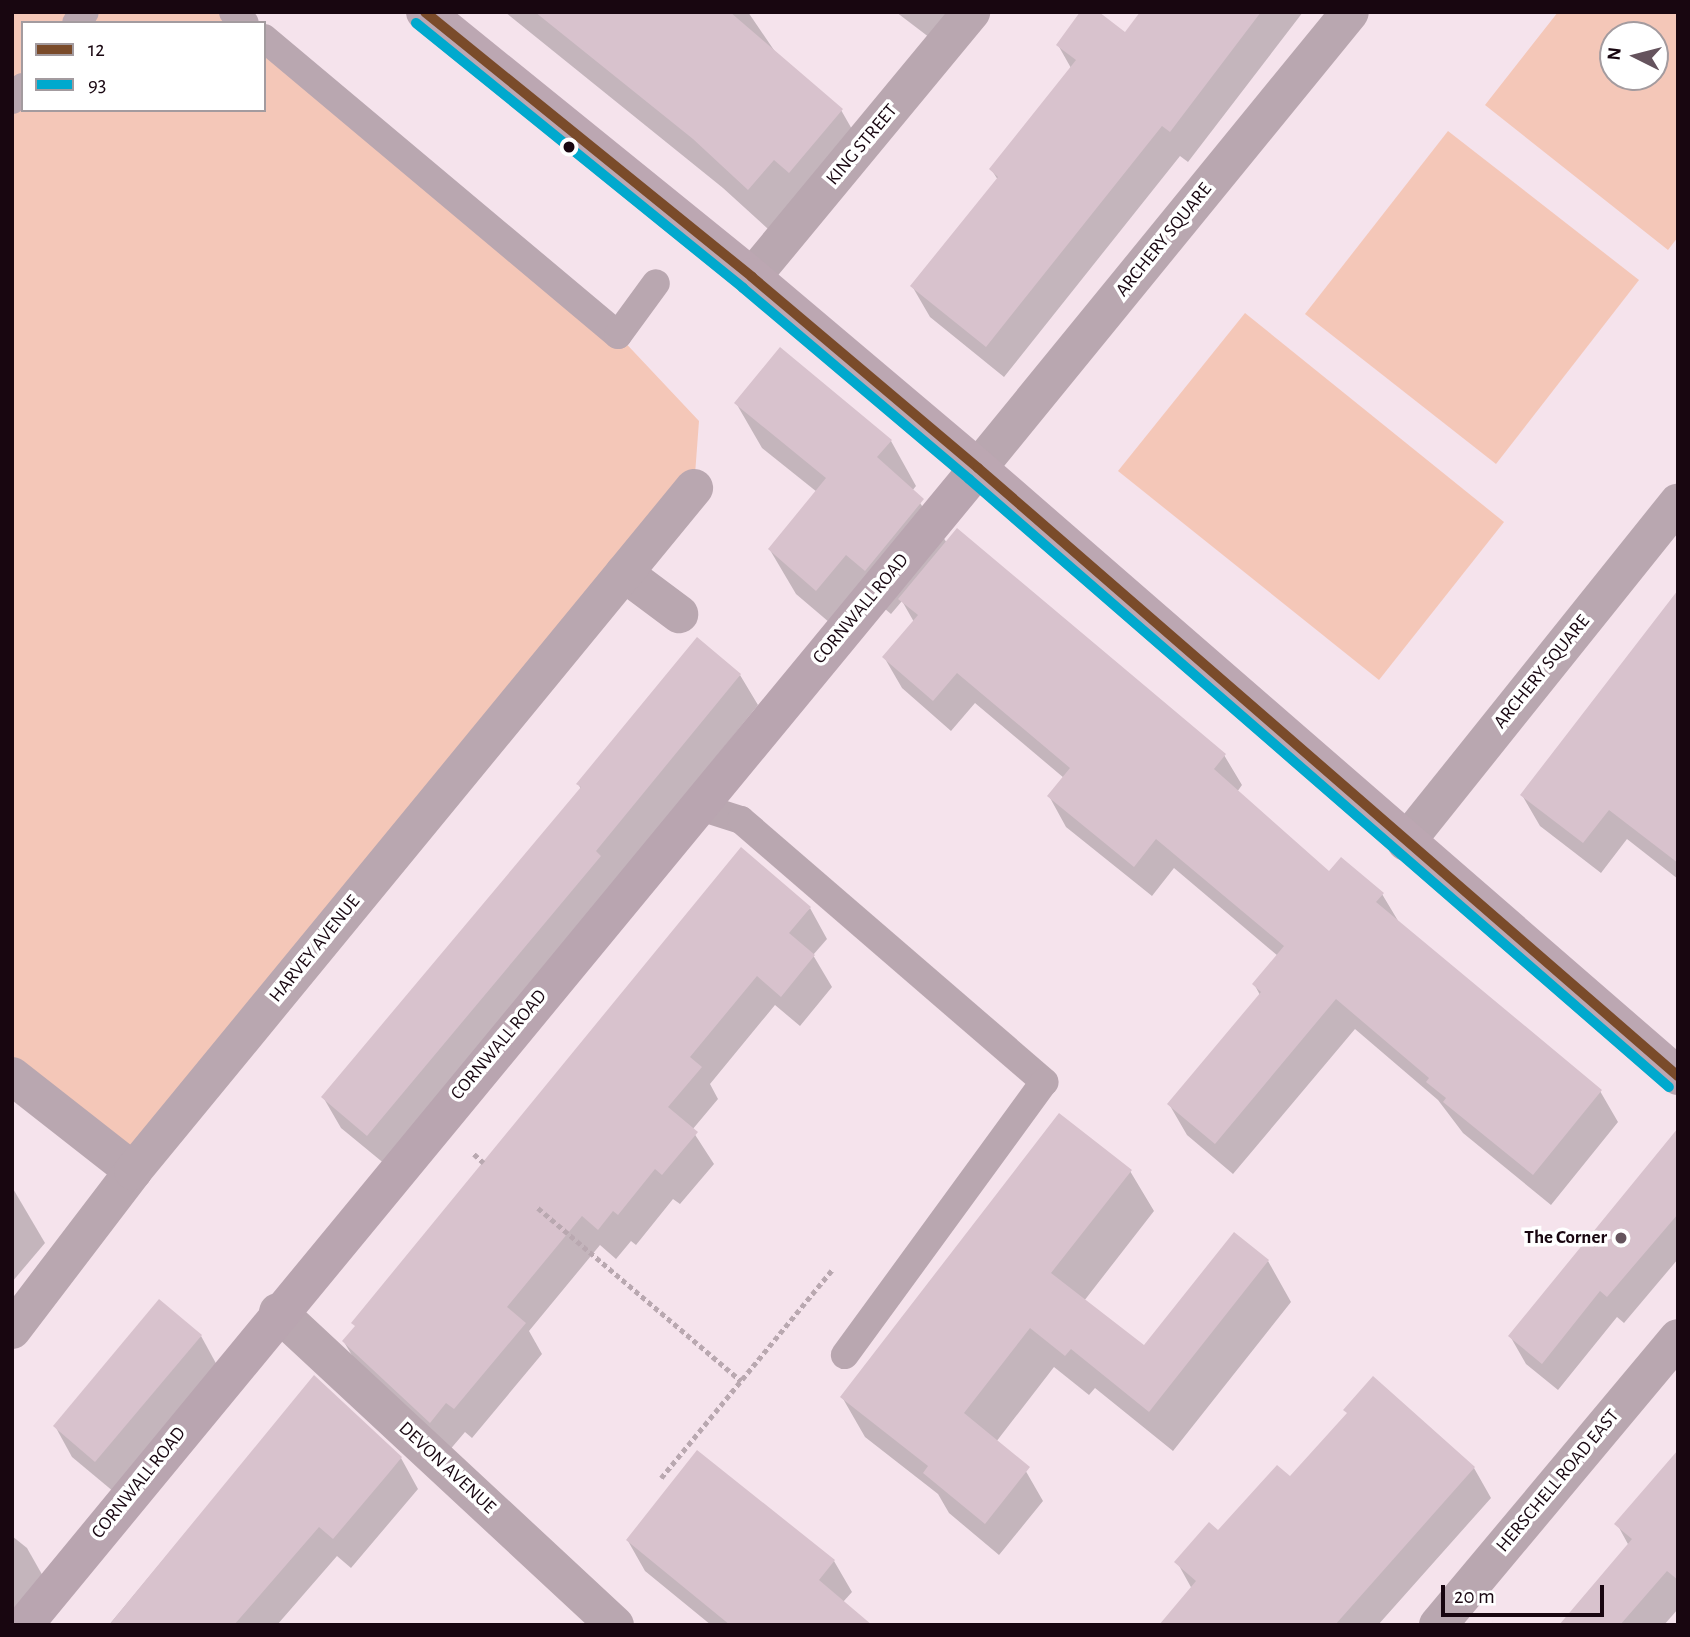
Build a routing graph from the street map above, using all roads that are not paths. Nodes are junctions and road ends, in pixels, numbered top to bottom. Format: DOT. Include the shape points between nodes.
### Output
graph roads {
  1 [pos="425,12"];
  2 [pos="971,12"];
  3 [pos="1350,12"];
  4 [pos="266,40"];
  5 [pos="752,277"];
  6 [pos="656,283"];
  7 [pos="978,468"];
  8 [pos="694,488"];
  9 [pos="1678,503"];
  10 [pos="624,573"];
  11 [pos="679,614"];
  12 [pos="697,806"];
  13 [pos="1406,842"];
  14 [pos="12,1076"];
  15 [pos="1678,1076"];
  16 [pos="133,1171"];
  17 [pos="278,1312"];
  18 [pos="12,1330"];
  19 [pos="1678,1338"];
  20 [pos="845,1355"];
  21 [pos="24,1625"];
  22 [pos="615,1625"];
  23 [pos="1438,1625"];
  1 -- 5 [label="main road"];
  2 -- 5 [label="street, KING STREET"];
  3 -- 7 [label="street, ARCHERY SQUARE"];
  4 -- 6 [label="lane" via="618,335"];
  5 -- 7 [label="main road"];
  7 -- 12 [label="main road, CORNWALL ROAD"];
  7 -- 13 [label="main road"];
  8 -- 10 [label="street, HARVEY AVENUE"];
  9 -- 13 [label="street, ARCHERY SQUARE"];
  10 -- 11 [label="street"];
  10 -- 16 [label="street, HARVEY AVENUE"];
  12 -- 17 [label="main road, CORNWALL ROAD"];
  12 -- 20 [label="lane" via="741,820 1044,1082"];
  13 -- 15 [label="main road"];
  14 -- 16 [label="street"];
  16 -- 18 [label="street, HARVEY AVENUE"];
  17 -- 21 [label="main road, CORNWALL ROAD"];
  17 -- 22 [label="street, DEVON AVENUE"];
  19 -- 23 [label="street, HERSCHELL ROAD EAST"];
}
